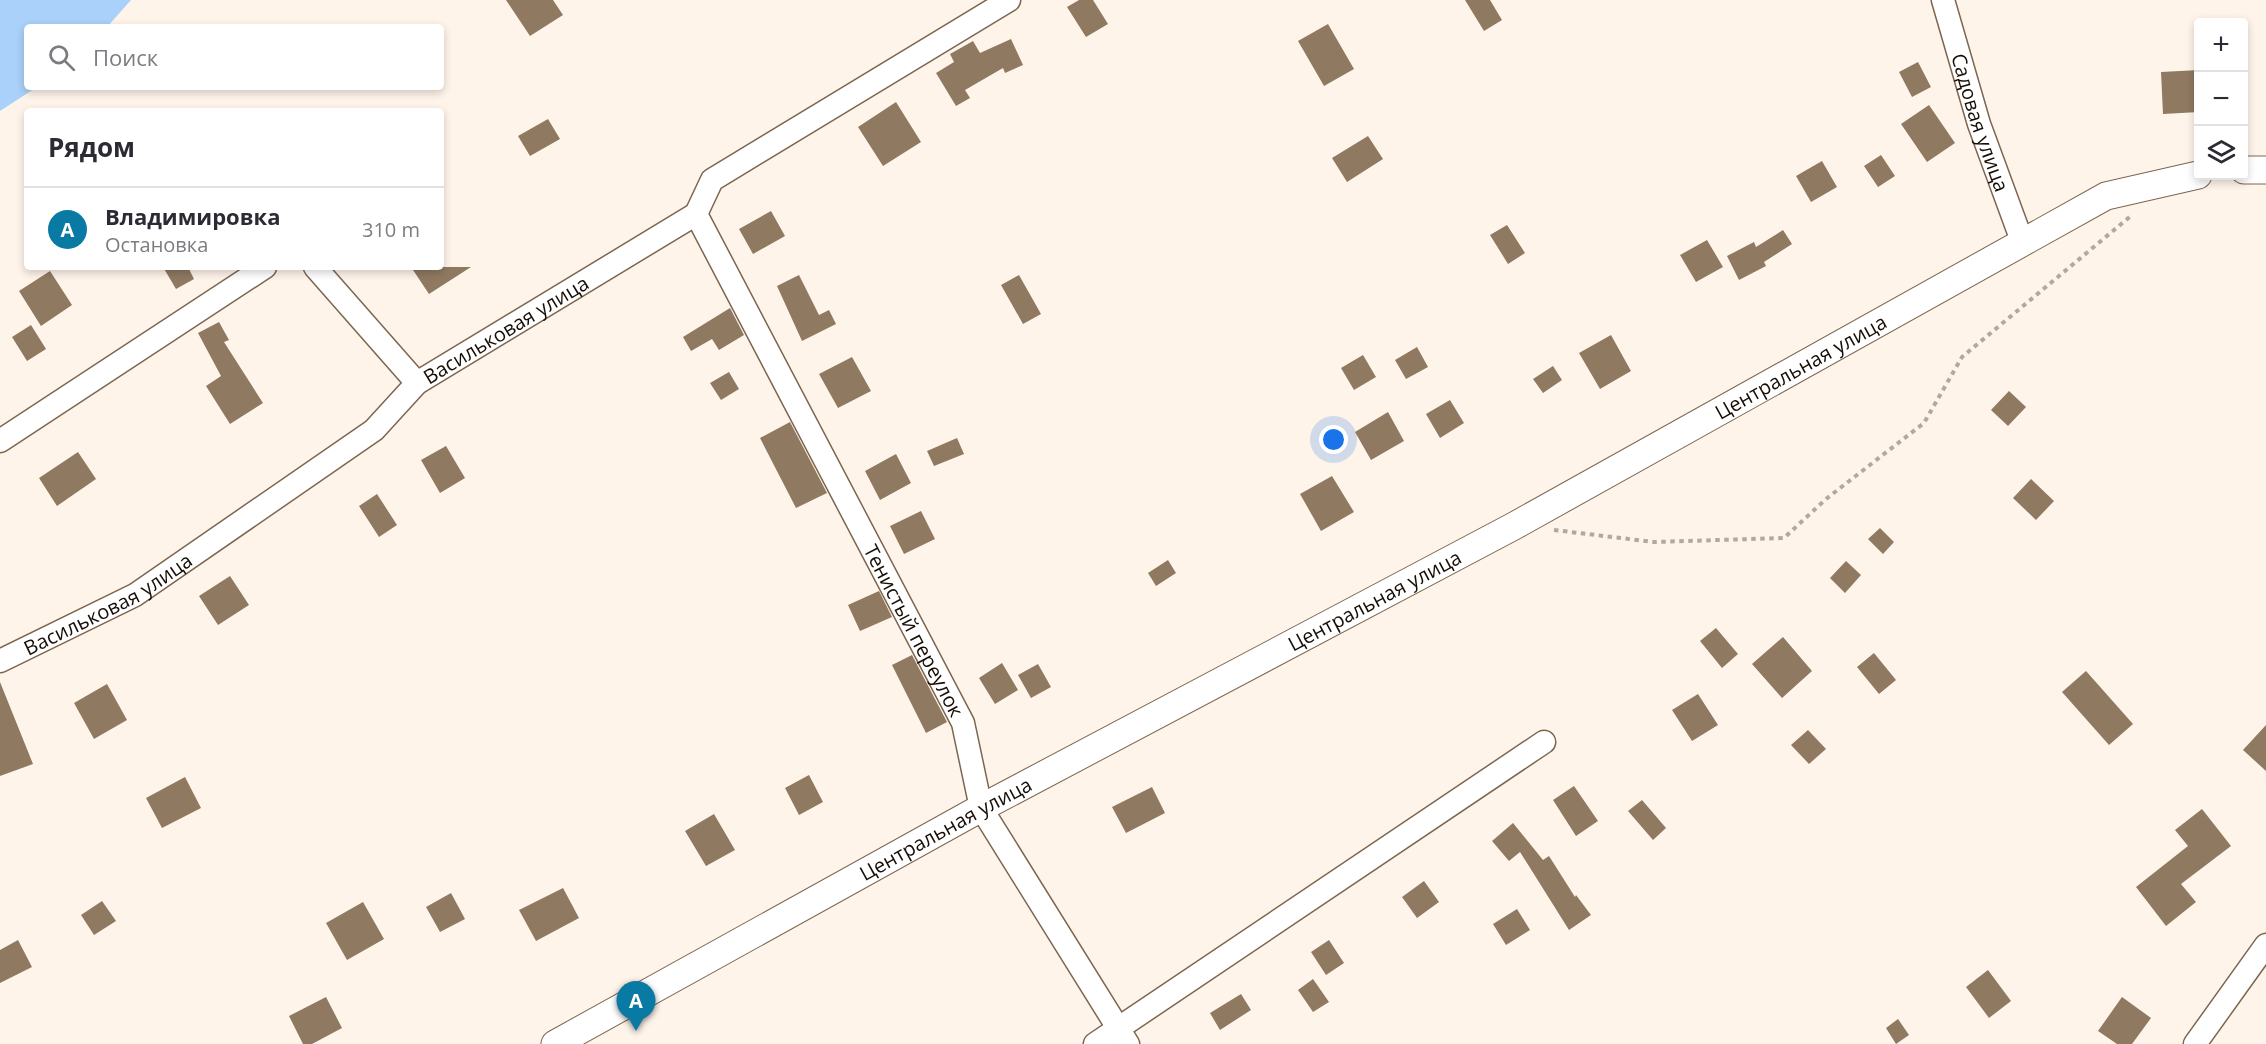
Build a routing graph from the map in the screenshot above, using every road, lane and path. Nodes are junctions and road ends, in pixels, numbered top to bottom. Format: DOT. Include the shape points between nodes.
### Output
graph roads {
  1 [pos="1009,0"];
  2 [pos="1943,0"];
  3 [pos="2248,170"];
  4 [pos="2266,170"];
  5 [pos="2194,176"];
  6 [pos="2139,209"];
  7 [pos="696,214"];
  8 [pos="2022,241"];
  9 [pos="260,270"];
  10 [pos="318,270"];
  11 [pos="417,383"];
  12 [pos="0,441"];
  13 [pos="1549,530"];
  14 [pos="0,661"];
  15 [pos="1544,742"];
  16 [pos="981,808"];
  17 [pos="2266,945"];
  18 [pos="1123,1036"];
  19 [pos="555,1044"];
  20 [pos="1095,1044"];
  21 [pos="2195,1044"];
  1 -- 7 [label="street" via="712,180"];
  2 -- 8 [label="street, Садовая улица" via="1979,124"];
  3 -- 4 [label="street"];
  5 -- 8 [label="street, Центральная улица" via="2106,196"];
  6 -- 13 [label="path" via="1962,357 1924,423 1826,498 1784,538 1654,542"];
  7 -- 11 [label="street, Васильковая улица"];
  7 -- 16 [label="street, Тенистый переулок" via="963,723"];
  8 -- 16 [label="street, Центральная улица" via="1514,526"];
  9 -- 12 [label="street"];
  10 -- 11 [label="street"];
  11 -- 14 [label="street, Васильковая улица" via="374,430 135,595"];
  15 -- 18 [label="street"];
  16 -- 18 [label="street, Тенистый переулок"];
  16 -- 19 [label="street, Центральная улица"];
  17 -- 21 [label="street"];
  18 -- 20 [label="street"];
}
